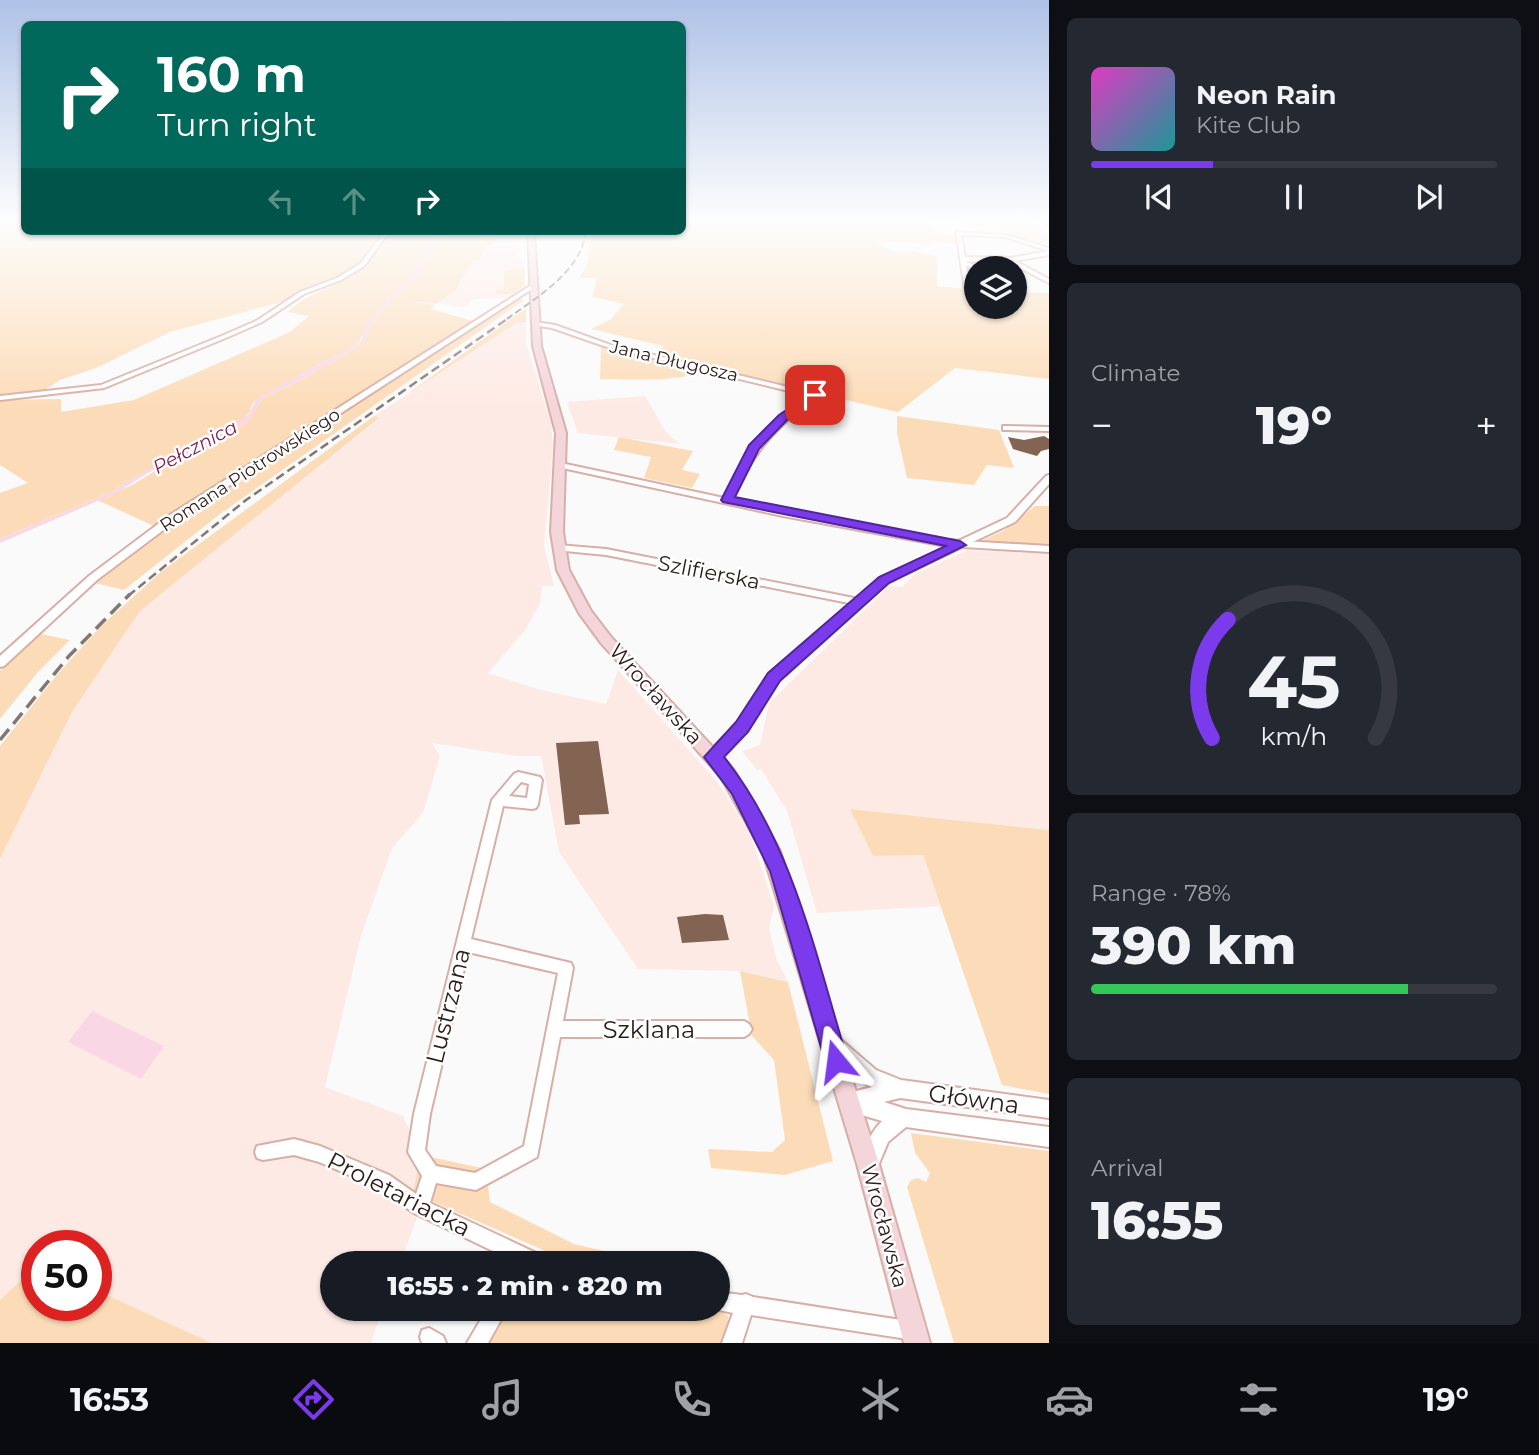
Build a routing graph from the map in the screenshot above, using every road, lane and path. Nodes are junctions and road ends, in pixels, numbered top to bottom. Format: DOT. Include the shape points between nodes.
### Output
graph roads {
  1 [pos="326,283"];
  2 [pos="533,283"];
  3 [pos="533,290"];
  4 [pos="535,324"];
  5 [pos="0,398"];
  6 [pos="1006,428"];
  7 [pos="1049,429"];
  8 [pos="561,465"];
  9 [pos="1049,478"];
  10 [pos="727,500"];
  11 [pos="960,545"];
  12 [pos="558,548"];
  13 [pos="1049,549"];
  14 [pos="859,602"];
  15 [pos="0,663"];
  16 [pos="713,757"];
  17 [pos="498,800"];
  18 [pos="463,944"];
  19 [pos="554,1029"];
  20 [pos="744,1029"];
  21 [pos="831,1040"];
  22 [pos="900,1089"];
  23 [pos="848,1102"];
  24 [pos="1049,1109"];
  25 [pos="906,1118"];
  26 [pos="1049,1137"];
  27 [pos="263,1152"];
  28 [pos="868,1164"];
  29 [pos="431,1174"];
  30 [pos="420,1206"];
  31 [pos="511,1251"];
  32 [pos="730,1302"];
  33 [pos="746,1303"];
  34 [pos="491,1321"];
  35 [pos="915,1337"];
  36 [pos="477,1343"];
  37 [pos="732,1343"];
  1 -- 5 [label="street" via="296,297 266,323 110,388 63,397"];
  2 -- 3 [label="main road, Wrocławska"];
  3 -- 4 [label="main road, Wrocławska"];
  3 -- 15 [label="street, Romana Piotrowskiego" via="515,296 174,517 93,578"];
  4 -- 8 [label="main road, Wrocławska" via="538,353 559,420"];
  4 -- 10 [label="street, Jana Długosza" via="815,395 759,442 745,460"];
  6 -- 7 [label="street"];
  8 -- 10 [label="street"];
  8 -- 12 [label="main road, Wrocławska"];
  9 -- 11 [label="street" via="1011,520"];
  10 -- 11 [label="street"];
  11 -- 13 [label="street"];
  11 -- 14 [label="street" via="884,580"];
  12 -- 14 [label="street, Szlifierska" via="606,552"];
  12 -- 16 [label="main road, Wrocławska" via="567,579 586,613"];
  14 -- 16 [label="street" via="774,677 742,727"];
  16 -- 21 [label="main road, Wrocławska" via="738,789 779,870"];
  17 -- 18 [label="street, Lustrzana"];
  18 -- 19 [label="street" via="566,968"];
  18 -- 29 [label="street, Lustrzana" via="415,1152"];
  19 -- 20 [label="street, Szklana"];
  19 -- 29 [label="street" via="531,1151 476,1182"];
  21 -- 22 [label="street, Główna" via="870,1077"];
  21 -- 23 [label="main road, Wrocławska"];
  22 -- 23 [label="street, Główna"];
  22 -- 24 [label="street, Główna"];
  23 -- 25 [label="street, Główna"];
  23 -- 28 [label="main road, Wrocławska"];
  25 -- 26 [label="street, Główna"];
  25 -- 28 [label="street, Główna" via="891,1123 877,1140"];
  27 -- 30 [label="street, Proletariacka" via="294,1147 320,1154 383,1181"];
  28 -- 35 [label="main road, Wrocławska"];
  29 -- 30 [label="street"];
  30 -- 31 [label="street, Proletariacka"];
  32 -- 33 [label="street"];
  33 -- 35 [label="street"];
  33 -- 37 [label="street"];
  34 -- 36 [label="street"];
}
